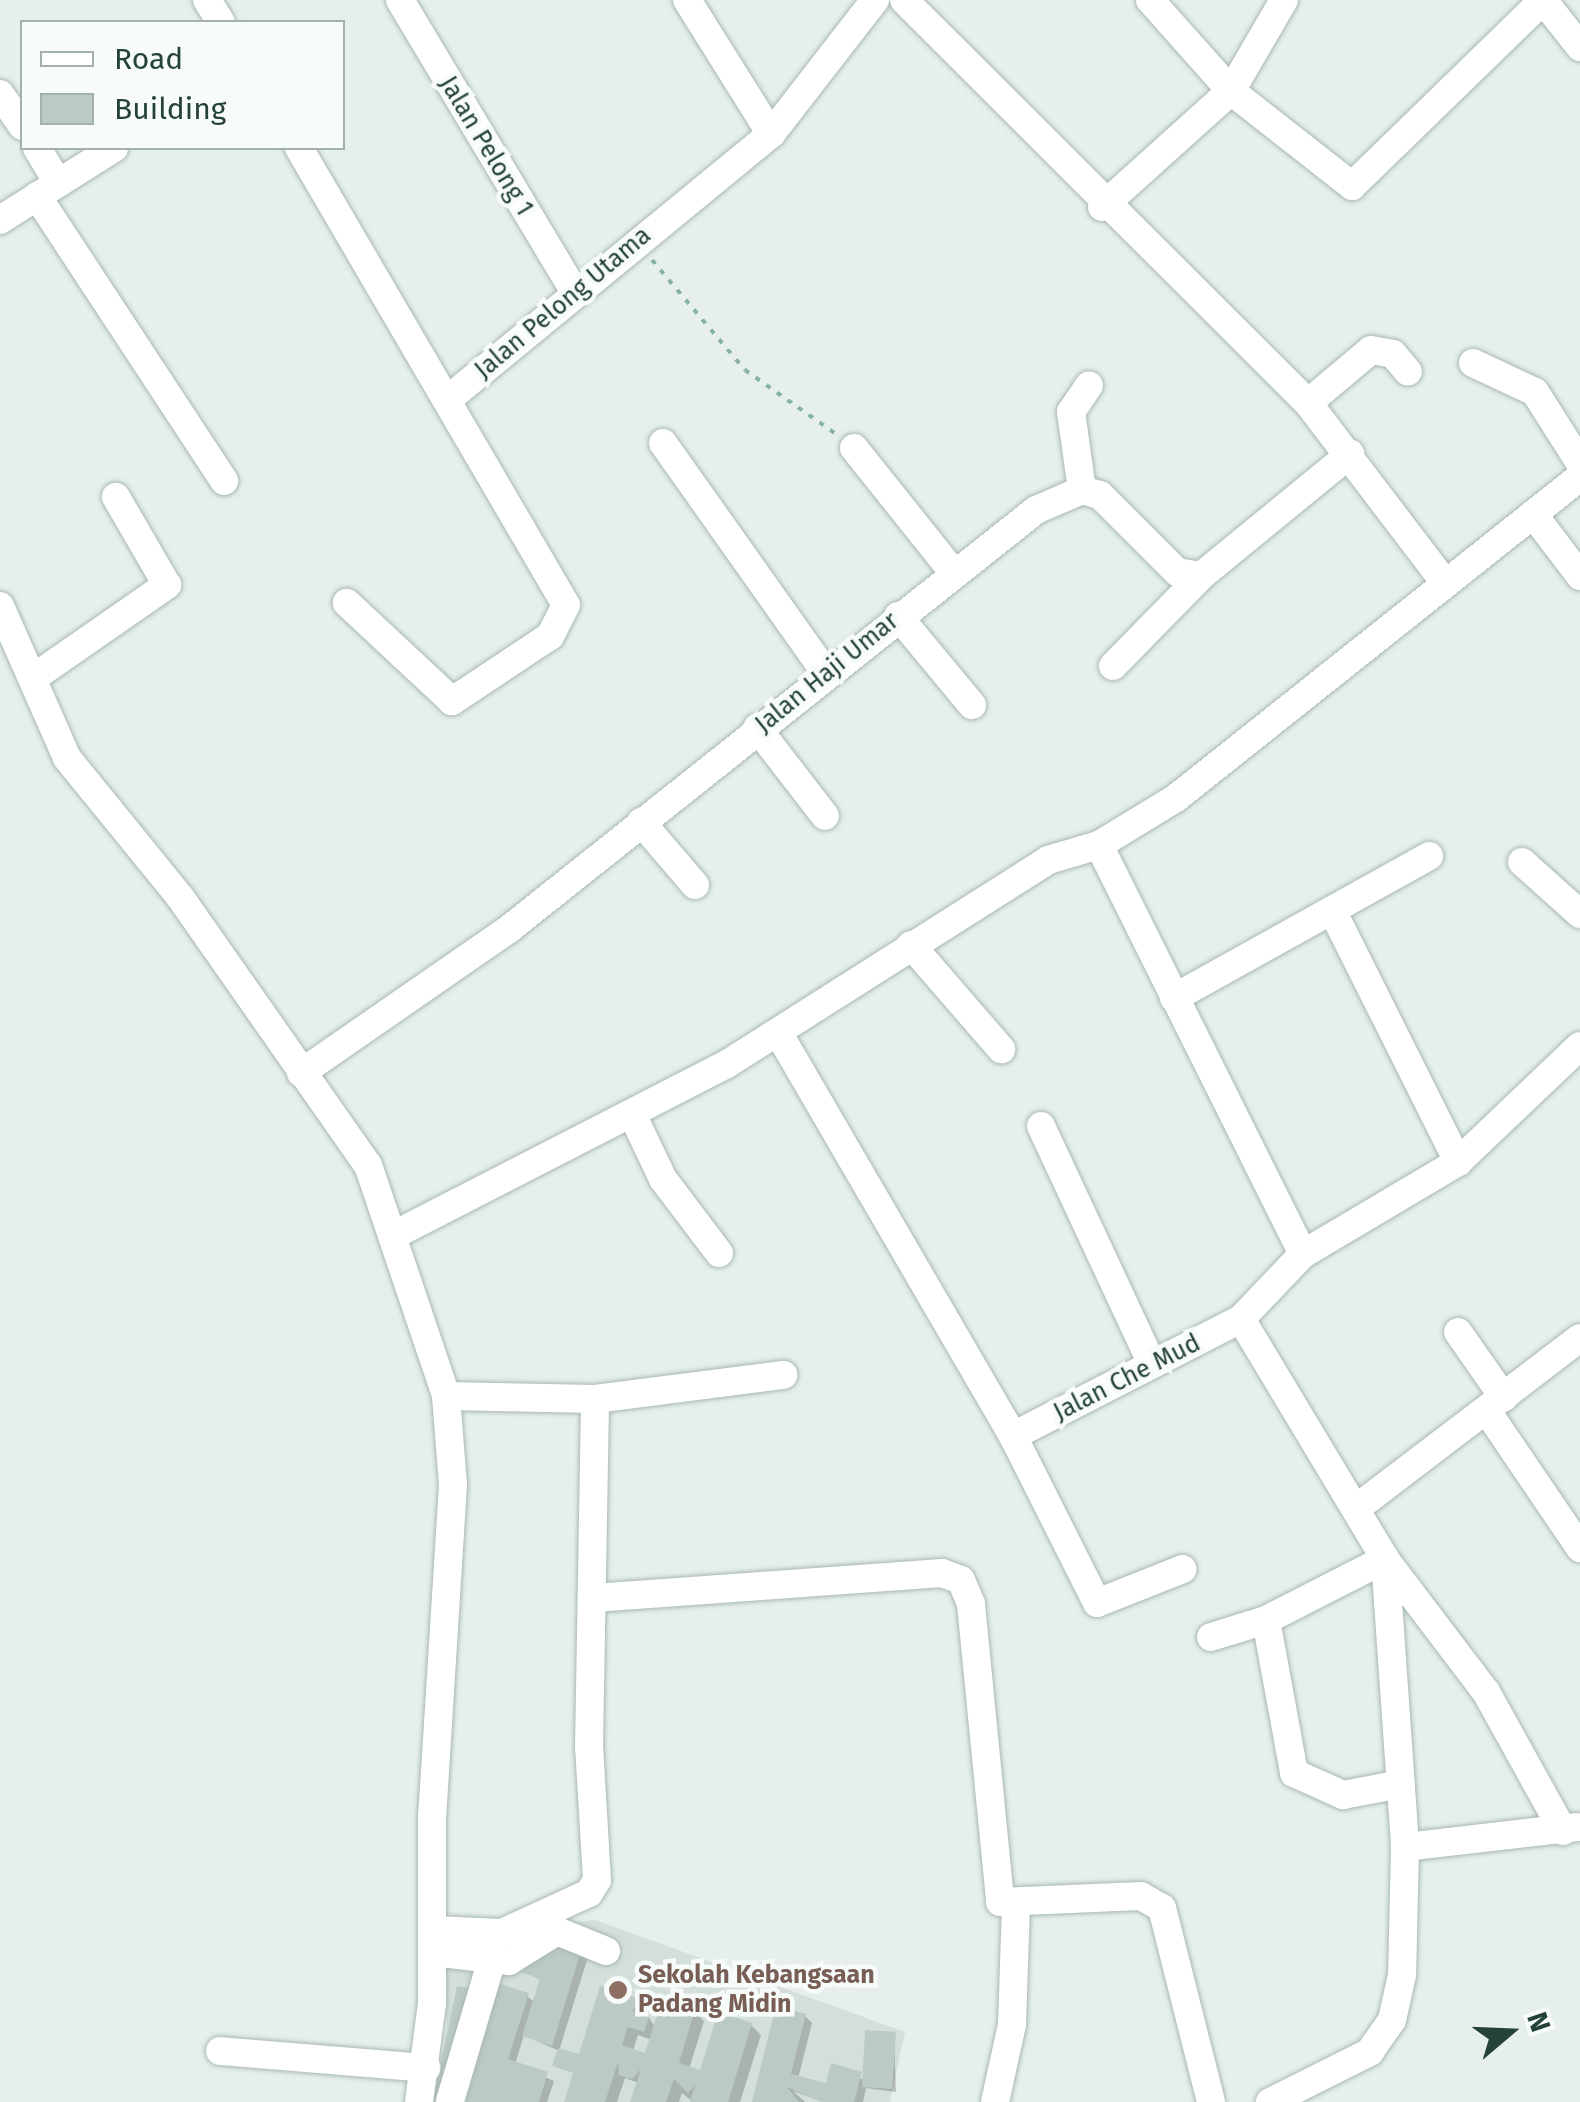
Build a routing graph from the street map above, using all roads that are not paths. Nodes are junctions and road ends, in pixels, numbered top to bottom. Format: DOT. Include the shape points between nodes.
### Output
graph roads {
  1 [pos="400,0"];
  2 [pos="687,0"];
  3 [pos="875,0"];
  4 [pos="904,0"];
  5 [pos="1150,0"];
  6 [pos="1284,0"];
  7 [pos="1543,0"];
  8 [pos="1580,47"];
  9 [pos="1231,90"];
  10 [pos="0,94"];
  11 [pos="20,123"];
  12 [pos="771,134"];
  13 [pos="38,150"];
  14 [pos="111,150"];
  15 [pos="300,150"];
  16 [pos="48,190"];
  17 [pos="1102,208"];
  18 [pos="0,220"];
  19 [pos="574,291"];
  20 [pos="1473,363"];
  21 [pos="1408,372"];
  22 [pos="1089,386"];
  23 [pos="452,396"];
  24 [pos="1308,403"];
  25 [pos="663,443"];
  26 [pos="854,448"];
  27 [pos="1350,454"];
  28 [pos="1580,463"];
  29 [pos="1580,477"];
  30 [pos="224,481"];
  31 [pos="1082,490"];
  32 [pos="116,497"];
  33 [pos="1533,514"];
  34 [pos="953,572"];
  35 [pos="1201,576"];
  36 [pos="1580,576"];
  37 [pos="1443,580"];
  38 [pos="347,602"];
  39 [pos="0,606"];
  40 [pos="898,616"];
  41 [pos="1113,666"];
  42 [pos="826,673"];
  43 [pos="36,676"];
  44 [pos="972,705"];
  45 [pos="757,728"];
  46 [pos="824,816"];
  47 [pos="641,822"];
  48 [pos="1099,845"];
  49 [pos="1429,856"];
  50 [pos="1522,862"];
  51 [pos="695,885"];
  52 [pos="1332,910"];
  53 [pos="1580,914"];
  54 [pos="911,945"];
  55 [pos="1174,998"];
  56 [pos="779,1034"];
  57 [pos="1580,1046"];
  58 [pos="1001,1049"];
  59 [pos="301,1073"];
  60 [pos="632,1116"];
  61 [pos="1041,1126"];
  62 [pos="1458,1162"];
  63 [pos="396,1234"];
  64 [pos="719,1253"];
  65 [pos="1302,1254"];
  66 [pos="1241,1320"];
  67 [pos="1458,1332"];
  68 [pos="1580,1338"];
  69 [pos="1152,1362"];
  70 [pos="782,1375"];
  71 [pos="446,1396"];
  72 [pos="595,1399"];
  73 [pos="1496,1404"];
  74 [pos="1013,1436"];
  75 [pos="1358,1507"];
  76 [pos="1580,1548"];
  77 [pos="1385,1560"];
  78 [pos="1183,1569"];
  79 [pos="594,1598"];
  80 [pos="1266,1620"];
  81 [pos="1211,1637"];
  82 [pos="1400,1784"];
  83 [pos="1571,1829"];
  84 [pos="1405,1847"];
  85 [pos="1016,1902"];
  86 [pos="433,1941"];
  87 [pos="606,1952"];
  88 [pos="492,1959"];
  89 [pos="220,2050"];
  90 [pos="426,2068"];
  91 [pos="450,2101"];
  92 [pos="420,2102"];
  93 [pos="995,2102"];
  94 [pos="1211,2102"];
  95 [pos="1270,2102"];
  1 -- 19 [label="street, Jalan Pelong 1"];
  2 -- 12 [label="street"];
  3 -- 12 [label="street, Jalan Pelong Utama"];
  4 -- 17 [label="street"];
  5 -- 9 [label="street"];
  6 -- 9 [label="street"];
  7 -- 8 [label="street"];
  7 -- 9 [label="street" via="1352,186"];
  9 -- 17 [label="street"];
  10 -- 11 [label="street"];
  12 -- 19 [label="street, Jalan Pelong Utama"];
  13 -- 16 [label="street"];
  14 -- 16 [label="street"];
  15 -- 23 [label="street, Jalan Pelong Utama"];
  16 -- 18 [label="street"];
  16 -- 30 [label="street"];
  17 -- 24 [label="street"];
  19 -- 23 [label="street, Jalan Pelong Utama"];
  20 -- 28 [label="street" via="1535,392"];
  21 -- 24 [label="street" via="1393,354 1371,350"];
  22 -- 31 [label="street" via="1072,412"];
  23 -- 38 [label="street" via="564,588 560,622 472,695 452,701"];
  24 -- 27 [label="street"];
  25 -- 42 [label="street"];
  26 -- 34 [label="street"];
  27 -- 35 [label="street"];
  27 -- 37 [label="street"];
  29 -- 33 [label="street"];
  31 -- 34 [label="street, Jalan Haji Umar" via="1036,510"];
  31 -- 35 [label="street" via="1117,509 1177,572"];
  32 -- 43 [label="street" via="166,585"];
  33 -- 36 [label="street"];
  33 -- 37 [label="street"];
  34 -- 40 [label="street, Jalan Haji Umar"];
  35 -- 41 [label="street"];
  37 -- 48 [label="street" via="1236,756"];
  39 -- 43 [label="street"];
  40 -- 42 [label="street, Jalan Haji Umar"];
  40 -- 44 [label="street"];
  42 -- 45 [label="street, Jalan Haji Umar"];
  43 -- 59 [label="street" via="67,758 191,911"];
  45 -- 46 [label="street"];
  45 -- 47 [label="street, Jalan Haji Umar"];
  47 -- 51 [label="street"];
  47 -- 59 [label="street, Jalan Haji Umar" via="509,929"];
  48 -- 54 [label="street" via="1048,860"];
  48 -- 55 [label="street"];
  49 -- 52 [label="street"];
  50 -- 53 [label="street"];
  52 -- 55 [label="street"];
  52 -- 62 [label="street"];
  54 -- 56 [label="street"];
  54 -- 58 [label="street"];
  55 -- 65 [label="street"];
  56 -- 60 [label="street"];
  56 -- 74 [label="street"];
  57 -- 62 [label="street"];
  59 -- 63 [label="street" via="368,1164"];
  60 -- 63 [label="street"];
  60 -- 64 [label="street" via="663,1179"];
  61 -- 69 [label="street"];
  62 -- 65 [label="street"];
  63 -- 71 [label="street"];
  65 -- 66 [label="street"];
  66 -- 69 [label="street, Jalan Che Mud"];
  66 -- 75 [label="street"];
  67 -- 73 [label="street"];
  68 -- 73 [label="street"];
  69 -- 74 [label="street, Jalan Che Mud"];
  70 -- 72 [label="street"];
  71 -- 72 [label="street"];
  71 -- 86 [label="street" via="453,1485"];
  72 -- 79 [label="street"];
  73 -- 75 [label="street"];
  73 -- 76 [label="street"];
  74 -- 78 [label="street" via="1097,1603"];
  75 -- 77 [label="street"];
  77 -- 80 [label="street"];
  77 -- 82 [label="street"];
  77 -- 83 [label="street" via="1486,1692"];
  79 -- 85 [label="street" via="907,1575 962,1580 972,1604 1000,1902"];
  79 -- 86 [label="street" via="596,1880 589,1893 502,1933"];
  80 -- 81 [label="street"];
  80 -- 82 [label="street" via="1294,1773 1343,1795"];
  82 -- 84 [label="street"];
  83 -- 84 [label="street"];
  84 -- 95 [label="street" via="1392,2020 1348,2070"];
  85 -- 93 [label="street" via="1012,2024"];
  85 -- 94 [label="street" via="1141,1896 1162,1908"];
  86 -- 88 [label="street"];
  86 -- 90 [label="street"];
  87 -- 88 [label="street" via="550,1931 509,1962"];
  88 -- 91 [label="street"];
  89 -- 90 [label="street"];
  90 -- 92 [label="street"];
}
